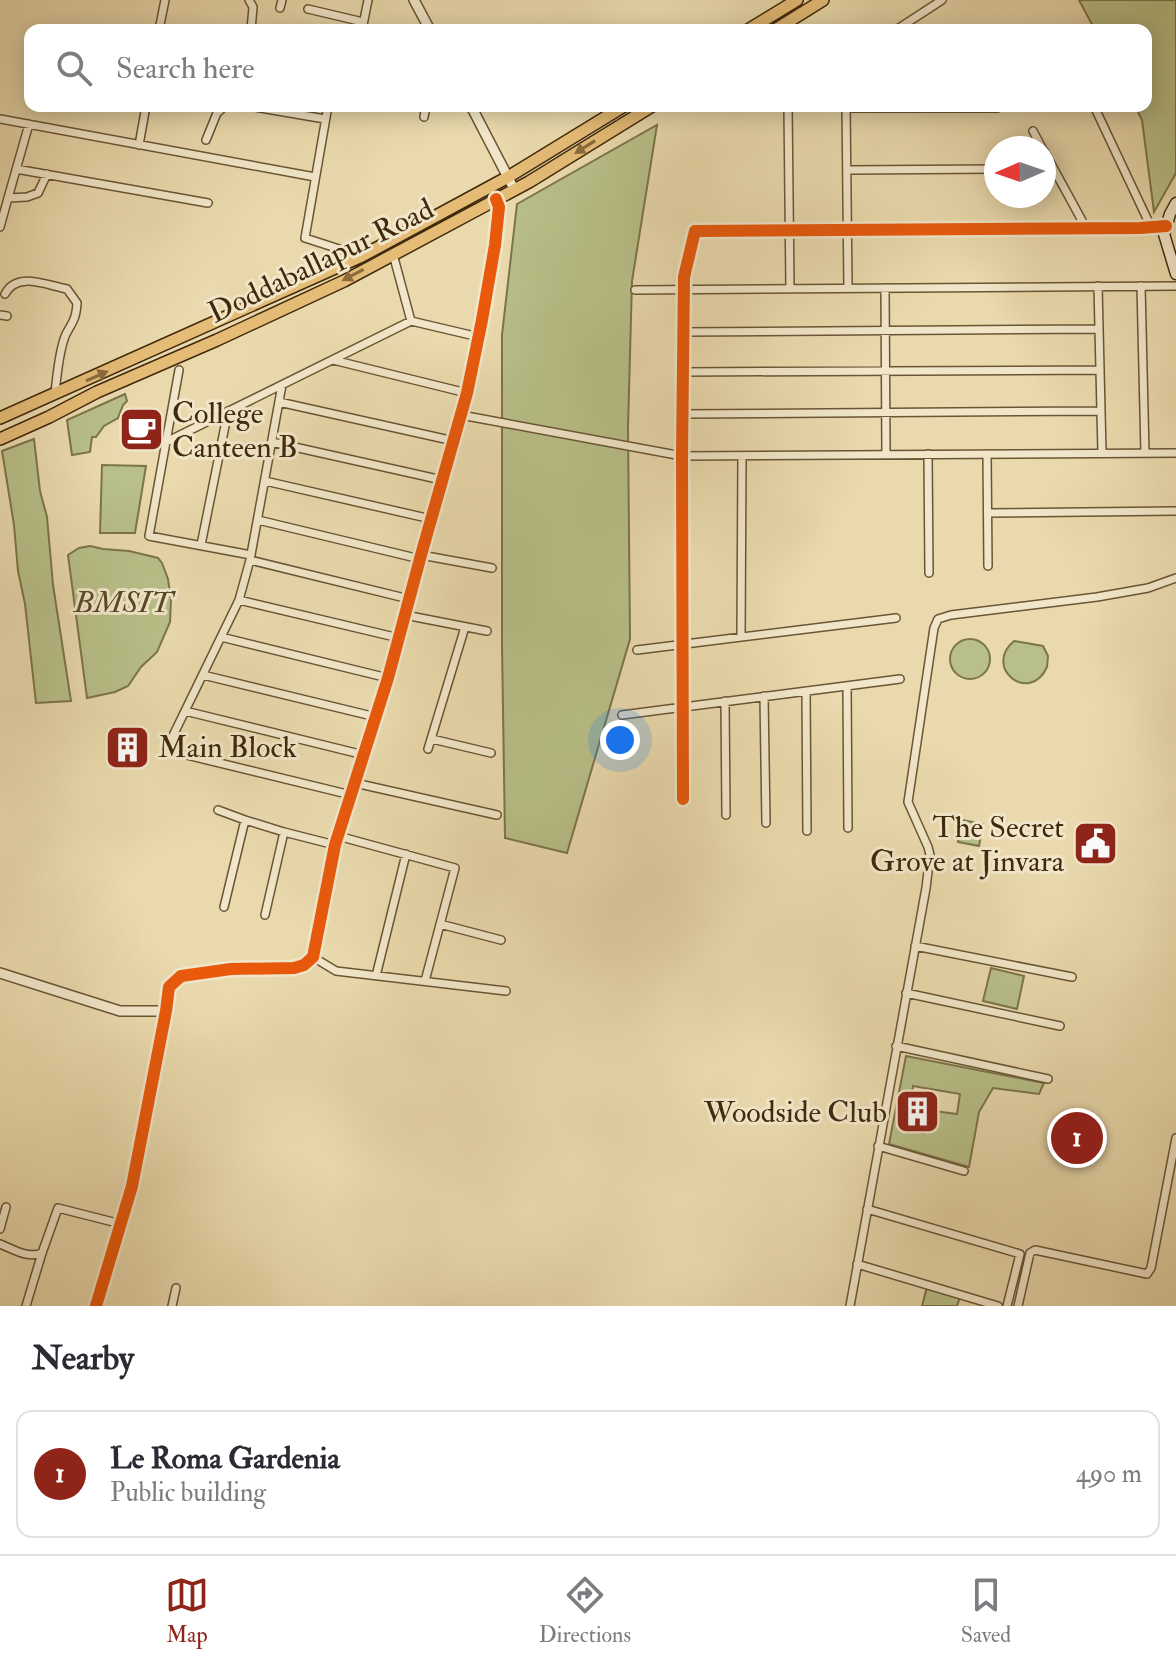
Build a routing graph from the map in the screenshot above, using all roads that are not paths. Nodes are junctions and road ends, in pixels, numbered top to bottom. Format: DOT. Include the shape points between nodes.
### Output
graph roads {
  1 [pos="165,0"];
  2 [pos="249,0"];
  3 [pos="368,0"];
  4 [pos="797,0"];
  5 [pos="823,0"];
  6 [pos="942,0"];
  7 [pos="416,2"];
  8 [pos="308,9"];
  9 [pos="911,20"];
  10 [pos="160,24"];
  11 [pos="252,24"];
  12 [pos="356,24"];
  13 [pos="362,24"];
  14 [pos="427,24"];
  15 [pos="758,24"];
  16 [pos="785,24"];
  17 [pos="905,24"];
  18 [pos="913,24"];
  19 [pos="145,112"];
  20 [pos="218,112"];
  21 [pos="284,112"];
  22 [pos="327,112"];
  23 [pos="425,112"];
  24 [pos="474,112"];
  25 [pos="614,112"];
  26 [pos="642,112"];
  27 [pos="788,112"];
  28 [pos="846,112"];
  29 [pos="1097,112"];
  30 [pos="424,117"];
  31 [pos="0,119"];
  32 [pos="325,119"];
  33 [pos="29,124"];
  34 [pos="1033,131"];
  35 [pos="1036,136"];
  36 [pos="206,140"];
  37 [pos="139,145"];
  38 [pos="16,169"];
  39 [pos="984,169"];
  40 [pos="847,170"];
  41 [pos="1056,173"];
  42 [pos="47,174"];
  43 [pos="315,177"];
  44 [pos="508,177"];
  45 [pos="490,187"];
  46 [pos="514,189"];
  47 [pos="8,198"];
  48 [pos="496,199"];
  49 [pos="208,203"];
  50 [pos="1176,203"];
  51 [pos="1166,226"];
  52 [pos="0,227"];
  53 [pos="1151,227"];
  54 [pos="1086,228"];
  55 [pos="847,230"];
  56 [pos="789,231"];
  57 [pos="393,254"];
  58 [pos="362,256"];
  59 [pos="1176,274"];
  60 [pos="1098,286"];
  61 [pos="1141,286"];
  62 [pos="1176,286"];
  63 [pos="848,288"];
  64 [pos="885,288"];
  65 [pos="790,289"];
  66 [pos="635,290"];
  67 [pos="684,290"];
  68 [pos="5,294"];
  69 [pos="411,321"];
  70 [pos="1099,329"];
  71 [pos="885,330"];
  72 [pos="684,332"];
  73 [pos="479,337"];
  74 [pos="333,360"];
  75 [pos="179,370"];
  76 [pos="1100,370"];
  77 [pos="885,371"];
  78 [pos="684,372"];
  79 [pos="282,385"];
  80 [pos="467,393"];
  81 [pos="55,395"];
  82 [pos="279,402"];
  83 [pos="228,411"];
  84 [pos="1101,411"];
  85 [pos="886,412"];
  86 [pos="683,414"];
  87 [pos="461,415"];
  88 [pos="0,418"];
  89 [pos="0,439"];
  90 [pos="454,441"];
  91 [pos="166,442"];
  92 [pos="272,442"];
  93 [pos="1102,453"];
  94 [pos="1145,453"];
  95 [pos="1176,453"];
  96 [pos="886,454"];
  97 [pos="928,454"];
  98 [pos="987,454"];
  99 [pos="682,456"];
  100 [pos="742,456"];
  101 [pos="442,480"];
  102 [pos="265,481"];
  103 [pos="1176,511"];
  104 [pos="988,513"];
  105 [pos="431,519"];
  106 [pos="258,520"];
  107 [pos="201,545"];
  108 [pos="251,557"];
  109 [pos="420,557"];
  110 [pos="988,566"];
  111 [pos="492,568"];
  112 [pos="929,573"];
  113 [pos="1176,578"];
  114 [pos="409,599"];
  115 [pos="239,600"];
  116 [pos="405,615"];
  117 [pos="896,618"];
  118 [pos="465,627"];
  119 [pos="487,631"];
  120 [pos="221,637"];
  121 [pos="741,637"];
  122 [pos="399,638"];
  123 [pos="683,644"];
  124 [pos="637,650"];
  125 [pos="203,675"];
  126 [pos="388,678"];
  127 [pos="900,679"];
  128 [pos="847,686"];
  129 [pos="806,691"];
  130 [pos="764,696"];
  131 [pos="725,701"];
  132 [pos="683,707"];
  133 [pos="185,711"];
  134 [pos="622,715"];
  135 [pos="376,717"];
  136 [pos="432,739"];
  137 [pos="428,749"];
  138 [pos="491,753"];
  139 [pos="364,755"];
  140 [pos="355,783"];
  141 [pos="351,795"];
  142 [pos="683,799"];
  143 [pos="218,810"];
  144 [pos="497,815"];
  145 [pos="726,815"];
  146 [pos="245,820"];
  147 [pos="766,823"];
  148 [pos="848,828"];
  149 [pos="807,831"];
  150 [pos="284,832"];
  151 [pos="336,840"];
  152 [pos="406,854"];
  153 [pos="224,907"];
  154 [pos="265,915"];
  155 [pos="440,924"];
  156 [pos="501,940"];
  157 [pos="915,946"];
  158 [pos="313,957"];
  159 [pos="0,973"];
  160 [pos="376,976"];
  161 [pos="1072,977"];
  162 [pos="425,981"];
  163 [pos="506,991"];
  164 [pos="906,993"];
  165 [pos="166,1011"];
  166 [pos="1060,1026"];
  167 [pos="896,1046"];
  168 [pos="1048,1079"];
  169 [pos="1176,1138"];
  170 [pos="878,1146"];
  171 [pos="964,1171"];
  172 [pos="6,1207"];
  173 [pos="867,1209"];
  174 [pos="121,1224"];
  175 [pos="0,1229"];
  176 [pos="0,1244"];
  177 [pos="42,1253"];
  178 [pos="857,1264"];
  179 [pos="176,1288"];
  180 [pos="26,1306"];
  181 [pos="96,1306"];
  182 [pos="172,1306"];
  183 [pos="850,1306"];
  184 [pos="998,1306"];
  185 [pos="1007,1306"];
  186 [pos="1018,1306"];
  1 -- 10 [label="street"];
  2 -- 11 [label="street"];
  3 -- 13 [label="street"];
  4 -- 15 [label="main road"];
  5 -- 16 [label="main road"];
  6 -- 9 [label="street"];
  7 -- 14 [label="street"];
  8 -- 12 [label="street"];
  9 -- 17 [label="street"];
  9 -- 18 [label="street"];
  19 -- 37 [label="street"];
  20 -- 36 [label="street"];
  21 -- 32 [label="street"];
  22 -- 32 [label="street"];
  23 -- 30 [label="street"];
  24 -- 44 [label="street"];
  25 -- 44 [label="main road, Doddaballapur Road"];
  26 -- 46 [label="main road, Doddaballapur Road, one-way"];
  27 -- 56 [label="street"];
  28 -- 40 [label="street"];
  29 -- 53 [label="street"];
  31 -- 33 [label="street"];
  32 -- 43 [label="street"];
  33 -- 37 [label="street"];
  33 -- 38 [label="street"];
  34 -- 35 [label="street"];
  37 -- 43 [label="street"];
  38 -- 42 [label="street"];
  38 -- 47 [label="street"];
  39 -- 40 [label="street"];
  40 -- 55 [label="street"];
  41 -- 54 [label="street"];
  42 -- 47 [label="street" via="38,193"];
  42 -- 49 [label="street"];
  43 -- 58 [label="street" via="305,238"];
  44 -- 45 [label="main road, Doddaballapur Road"];
  44 -- 46 [label="street"];
  45 -- 48 [label="main road"];
  45 -- 58 [label="main road, Doddaballapur Road"];
  46 -- 48 [label="main road, Doddaballapur Road"];
  47 -- 52 [label="street"];
  48 -- 57 [label="main road, Doddaballapur Road"];
  48 -- 73 [label="street" via="495,245"];
  50 -- 51 [label="main road"];
  51 -- 53 [label="street"];
  51 -- 59 [label="main road"];
  53 -- 54 [label="street"];
  54 -- 55 [label="street"];
  55 -- 56 [label="street"];
  55 -- 63 [label="street"];
  56 -- 65 [label="street"];
  56 -- 67 [label="street" via="695,231"];
  57 -- 69 [label="street"];
  57 -- 89 [label="main road, Doddaballapur Road, one-way"];
  81 -- 58 [label="main road, Doddaballapur Road, one-way"];
  60 -- 61 [label="street"];
  60 -- 64 [label="street"];
  60 -- 70 [label="street"];
  61 -- 62 [label="street"];
  61 -- 94 [label="street"];
  63 -- 64 [label="street"];
  63 -- 65 [label="street"];
  64 -- 71 [label="street"];
  65 -- 67 [label="street"];
  66 -- 67 [label="street"];
  67 -- 72 [label="street"];
  68 -- 81 [label="street" via="22,280 67,289 77,303 59,358"];
  69 -- 73 [label="street"];
  69 -- 74 [label="street"];
  70 -- 71 [label="street"];
  70 -- 76 [label="street"];
  71 -- 72 [label="street"];
  71 -- 77 [label="street"];
  72 -- 78 [label="street"];
  73 -- 80 [label="street"];
  74 -- 79 [label="street"];
  74 -- 80 [label="street"];
  75 -- 91 [label="street"];
  76 -- 77 [label="street"];
  76 -- 84 [label="street"];
  77 -- 78 [label="street"];
  77 -- 85 [label="street"];
  78 -- 86 [label="street"];
  79 -- 82 [label="street"];
  79 -- 83 [label="street"];
  80 -- 87 [label="street"];
  81 -- 88 [label="main road, Doddaballapur Road"];
  82 -- 90 [label="street"];
  82 -- 92 [label="street"];
  83 -- 91 [label="street"];
  83 -- 107 [label="street"];
  84 -- 85 [label="street"];
  84 -- 93 [label="street"];
  85 -- 86 [label="street"];
  85 -- 96 [label="street"];
  86 -- 99 [label="street"];
  87 -- 90 [label="street"];
  87 -- 99 [label="street"];
  90 -- 101 [label="street"];
  91 -- 107 [label="street" via="149,536"];
  92 -- 101 [label="street"];
  92 -- 102 [label="street"];
  93 -- 94 [label="street"];
  93 -- 98 [label="street"];
  94 -- 95 [label="street"];
  96 -- 97 [label="street"];
  96 -- 100 [label="street"];
  97 -- 98 [label="street"];
  97 -- 112 [label="street"];
  98 -- 104 [label="street"];
  99 -- 100 [label="street"];
  99 -- 123 [label="street"];
  100 -- 121 [label="street"];
  101 -- 105 [label="street"];
  102 -- 105 [label="street"];
  102 -- 106 [label="street"];
  103 -- 104 [label="street"];
  104 -- 110 [label="street"];
  105 -- 109 [label="street"];
  106 -- 108 [label="street"];
  106 -- 109 [label="street"];
  107 -- 108 [label="street"];
  108 -- 114 [label="street"];
  108 -- 115 [label="street"];
  109 -- 111 [label="street"];
  109 -- 114 [label="street"];
  113 -- 157 [label="street" via="1115,594 938,619 908,802 930,855"];
  114 -- 116 [label="street"];
  115 -- 120 [label="street"];
  115 -- 122 [label="street"];
  116 -- 118 [label="street"];
  116 -- 122 [label="street"];
  117 -- 121 [label="street"];
  118 -- 119 [label="street"];
  118 -- 136 [label="street"];
  120 -- 125 [label="street"];
  120 -- 126 [label="street"];
  121 -- 123 [label="street"];
  122 -- 126 [label="street"];
  123 -- 124 [label="street"];
  123 -- 132 [label="street"];
  125 -- 133 [label="street"];
  125 -- 135 [label="street"];
  126 -- 135 [label="street"];
  127 -- 128 [label="street"];
  128 -- 129 [label="street"];
  128 -- 148 [label="street"];
  129 -- 130 [label="street"];
  129 -- 149 [label="street"];
  130 -- 131 [label="street"];
  130 -- 147 [label="street"];
  131 -- 132 [label="street"];
  131 -- 145 [label="street"];
  132 -- 134 [label="street"];
  132 -- 142 [label="street"];
  133 -- 139 [label="street"];
  133 -- 141 [label="street" via="166,750"];
  135 -- 139 [label="street"];
  136 -- 137 [label="street"];
  136 -- 138 [label="street"];
  139 -- 140 [label="street"];
  140 -- 141 [label="street"];
  140 -- 144 [label="street"];
  141 -- 151 [label="street"];
  143 -- 146 [label="street"];
  146 -- 150 [label="street"];
  146 -- 153 [label="street"];
  150 -- 151 [label="street"];
  150 -- 154 [label="street"];
  151 -- 152 [label="street"];
  151 -- 158 [label="street"];
  152 -- 155 [label="street" via="455,868"];
  152 -- 160 [label="street"];
  155 -- 156 [label="street"];
  155 -- 162 [label="street"];
  157 -- 161 [label="street"];
  157 -- 164 [label="street"];
  158 -- 160 [label="street" via="336,971"];
  158 -- 165 [label="street" via="294,968 181,976 169,987"];
  159 -- 165 [label="street" via="120,1011"];
  160 -- 162 [label="street"];
  162 -- 163 [label="street"];
  164 -- 166 [label="street"];
  164 -- 167 [label="street"];
  165 -- 174 [label="street"];
  167 -- 168 [label="street"];
  167 -- 170 [label="street"];
  169 -- 186 [label="street" via="1147,1274 1035,1250"];
  170 -- 171 [label="street"];
  170 -- 173 [label="street"];
  172 -- 175 [label="street"];
  173 -- 178 [label="street"];
  173 -- 185 [label="street" via="1020,1254"];
  174 -- 177 [label="street" via="58,1208"];
  174 -- 181 [label="street"];
  176 -- 177 [label="street" via="27,1255"];
  177 -- 180 [label="street"];
  178 -- 183 [label="street"];
  178 -- 184 [label="street"];
  179 -- 182 [label="street"];
}
